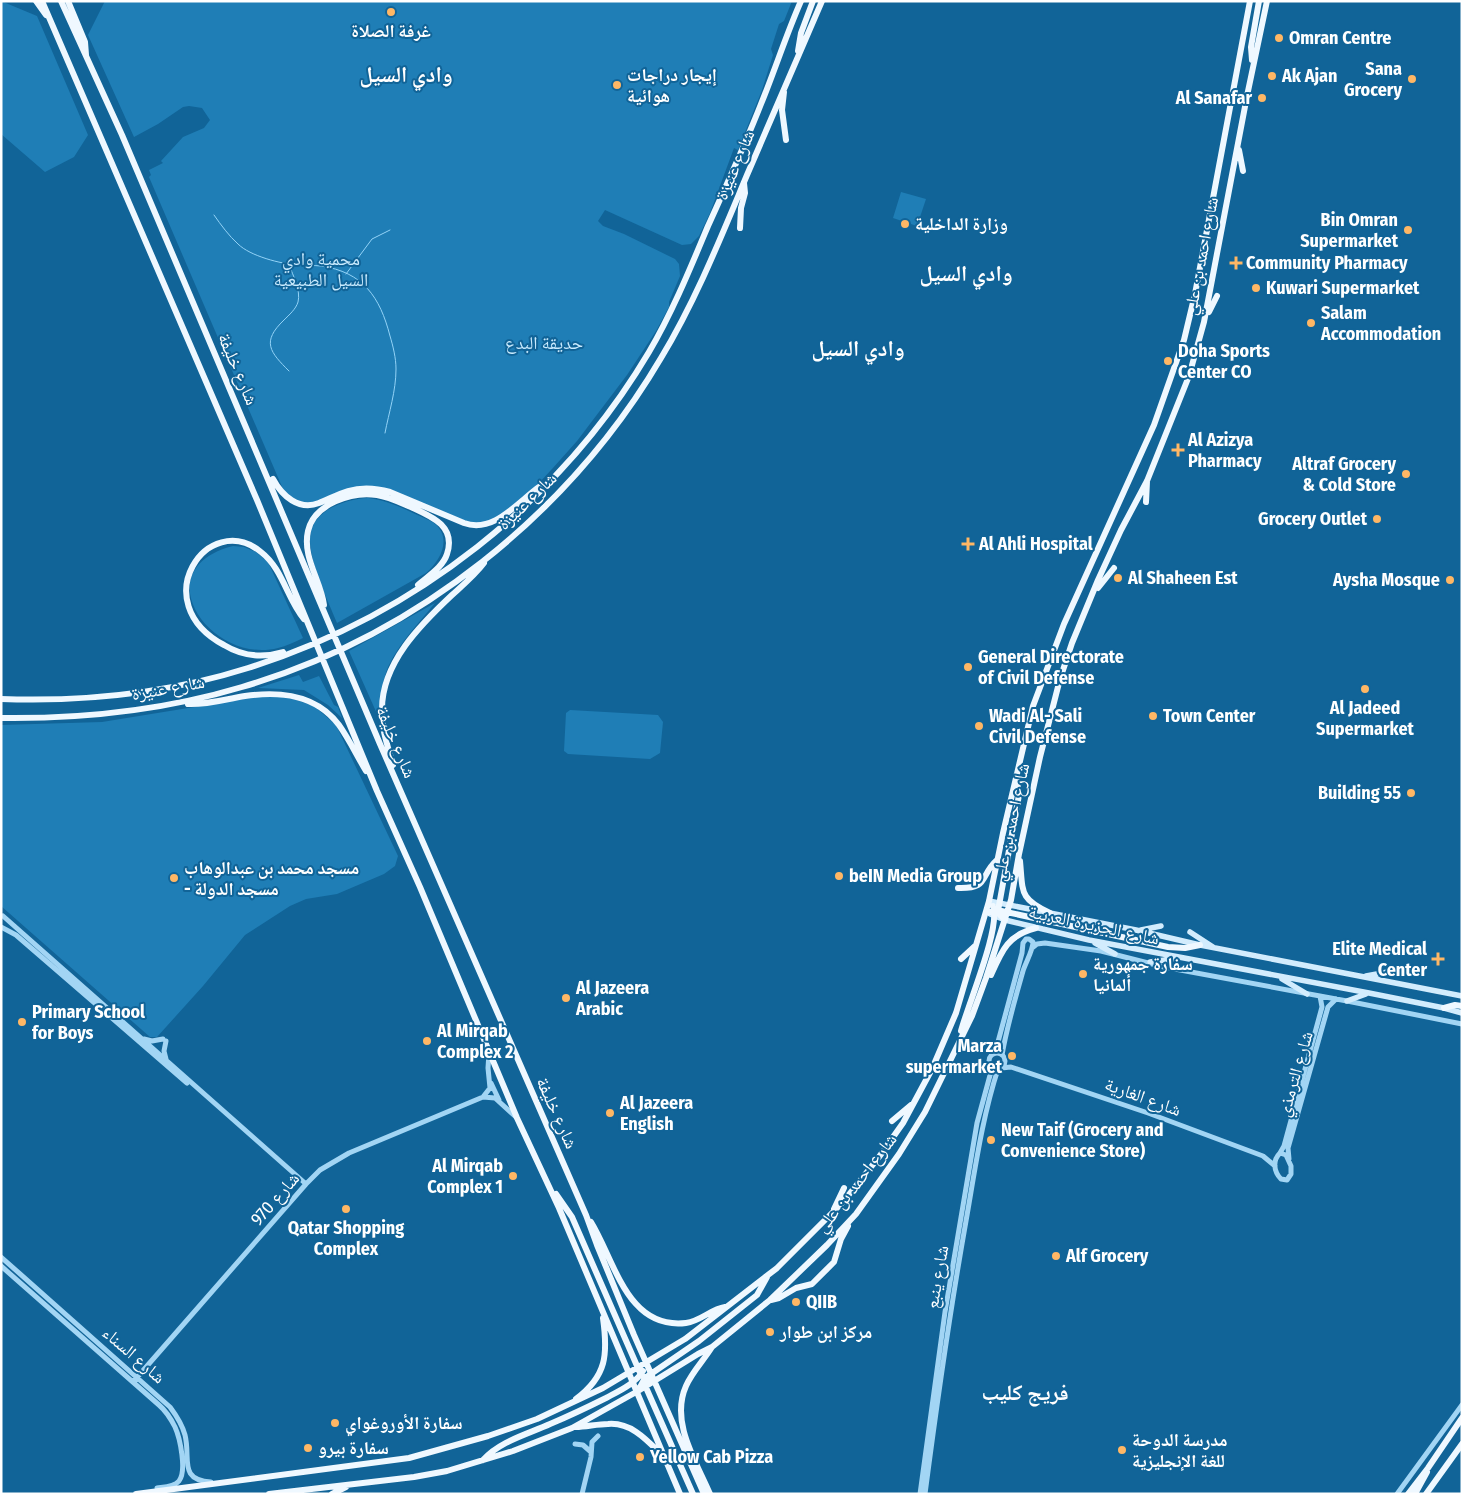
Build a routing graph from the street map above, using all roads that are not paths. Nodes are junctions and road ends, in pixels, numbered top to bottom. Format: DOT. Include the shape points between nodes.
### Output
graph roads {
  1 [pos="36,1"];
  2 [pos="42,1"];
  3 [pos="61,1"];
  4 [pos="68,1"];
  5 [pos="801,1"];
  6 [pos="813,1"];
  7 [pos="822,1"];
  8 [pos="1250,1"];
  9 [pos="1259,1"];
  10 [pos="1267,2"];
  11 [pos="50,20"];
  12 [pos="799,55"];
  13 [pos="86,59"];
  14 [pos="1253,69"];
  15 [pos="784,90"];
  16 [pos="786,140"];
  17 [pos="1238,140"];
  18 [pos="1243,171"];
  19 [pos="744,183"];
  20 [pos="740,228"];
  21 [pos="1217,296"];
  22 [pos="1204,322"];
  23 [pos="255,447"];
  24 [pos="549,482"];
  25 [pos="1147,482"];
  26 [pos="1146,502"];
  27 [pos="490,555"];
  28 [pos="1114,568"];
  29 [pos="402,599"];
  30 [pos="1091,599"];
  31 [pos="326,617"];
  32 [pos="309,625"];
  33 [pos="303,648"];
  34 [pos="1,699"];
  35 [pos="177,703"];
  36 [pos="1,718"];
  37 [pos="1016,774"];
  38 [pos="397,783"];
  39 [pos="377,791"];
  40 [pos="1019,854"];
  41 [pos="997,860"];
  42 [pos="958,888"];
  43 [pos="989,901"];
  44 [pos="999,903"];
  45 [pos="1009,905"];
  46 [pos="996,912"];
  47 [pos="1007,912"];
  48 [pos="986,913"];
  49 [pos="1050,913"];
  50 [pos="2,915"];
  51 [pos="1005,920"];
  52 [pos="1,923"];
  53 [pos="1161,926"];
  54 [pos="1,927"];
  55 [pos="1036,928"];
  56 [pos="1136,930"];
  57 [pos="1190,932"];
  58 [pos="1089,940"];
  59 [pos="976,945"];
  60 [pos="1200,945"];
  61 [pos="1032,948"];
  62 [pos="1215,948"];
  63 [pos="1115,954"];
  64 [pos="961,958"];
  65 [pos="1179,958"];
  66 [pos="1150,962"];
  67 [pos="1393,972"];
  68 [pos="1270,974"];
  69 [pos="1361,976"];
  70 [pos="1369,993"];
  71 [pos="1307,994"];
  72 [pos="1320,996"];
  73 [pos="1462,996"];
  74 [pos="1336,999"];
  75 [pos="1347,1001"];
  76 [pos="1462,1006"];
  77 [pos="1444,1008"];
  78 [pos="1462,1014"];
  79 [pos="1462,1024"];
  80 [pos="967,1025"];
  81 [pos="141,1037"];
  82 [pos="957,1048"];
  83 [pos="489,1052"];
  84 [pos="995,1053"];
  85 [pos="1003,1058"];
  86 [pos="166,1060"];
  87 [pos="1011,1067"];
  88 [pos="992,1068"];
  89 [pos="1000,1069"];
  90 [pos="490,1080"];
  91 [pos="205,1096"];
  92 [pos="482,1097"];
  93 [pos="915,1100"];
  94 [pos="500,1101"];
  95 [pos="516,1118"];
  96 [pos="892,1121"];
  97 [pos="1278,1155"];
  98 [pos="1263,1156"];
  99 [pos="1289,1159"];
  100 [pos="1275,1166"];
  101 [pos="546,1181"];
  102 [pos="306,1184"];
  103 [pos="844,1188"];
  104 [pos="856,1214"];
  105 [pos="586,1215"];
  106 [pos="832,1215"];
  107 [pos="1,1257"];
  108 [pos="1,1266"];
  109 [pos="767,1276"];
  110 [pos="770,1300"];
  111 [pos="728,1307"];
  112 [pos="602,1308"];
  113 [pos="712,1347"];
  114 [pos="646,1363"];
  115 [pos="630,1373"];
  116 [pos="651,1374"];
  117 [pos="137,1377"];
  118 [pos="642,1377"];
  119 [pos="655,1381"];
  120 [pos="133,1382"];
  121 [pos="634,1382"];
  122 [pos="638,1392"];
  123 [pos="1462,1405"];
  124 [pos="560,1409"];
  125 [pos="1462,1418"];
  126 [pos="572,1428"];
  127 [pos="598,1436"];
  128 [pos="575,1444"];
  129 [pos="1462,1444"];
  130 [pos="591,1452"];
  131 [pos="188,1456"];
  132 [pos="664,1456"];
  133 [pos="182,1457"];
  134 [pos="482,1461"];
  135 [pos="1428,1468"];
  136 [pos="219,1483"];
  137 [pos="351,1485"];
  138 [pos="150,1492"];
  139 [pos="136,1494"];
  140 [pos="269,1494"];
  141 [pos="332,1494"];
  142 [pos="582,1494"];
  143 [pos="680,1494"];
  144 [pos="693,1494"];
  145 [pos="704,1494"];
  146 [pos="710,1494"];
  147 [pos="920,1494"];
  148 [pos="925,1494"];
  149 [pos="1397,1494"];
  150 [pos="1408,1494"];
  151 [pos="1416,1494"];
  152 [pos="1426,1494"];
  1 -- 11 [label="main road"];
  2 -- 11 [label="main road, شارع خليفة"];
  3 -- 13 [label="main road, شارع خليفة"];
  4 -- 13 [label="main road" via="86,42"];
  5 -- 24 [label="main road, شارع عنيزة" via="737,163 658,336 616,403"];
  6 -- 12 [label="main road" via="800,38"];
  7 -- 12 [label="main road, شارع عنيزة"];
  8 -- 37 [label="main road, شارع احمد بن علي" via="1184,340 1154,425 1061,631 1033,706"];
  9 -- 14 [label="main road" via="1251,47"];
  10 -- 14 [label="main road, شارع احمد بن علي"];
  11 -- 32 [label="main road, شارع خليفة"];
  12 -- 15 [label="main road, شارع عنيزة"];
  13 -- 23 [label="main road, شارع خليفة" via="126,144"];
  14 -- 17 [label="main road, شارع احمد بن علي"];
  15 -- 16 [label="main road" via="782,110"];
  15 -- 19 [label="main road, شارع عنيزة"];
  17 -- 18 [label="main road"];
  17 -- 22 [label="main road, شارع احمد بن علي"];
  19 -- 20 [label="main road"];
  19 -- 27 [label="main road, شارع عنيزة" via="691,304 638,394 570,480"];
  21 -- 22 [label="main road"];
  22 -- 25 [label="main road, شارع احمد بن علي" via="1189,376"];
  23 -- 24 [label="main road" via="279,490 296,503 315,504 351,490 378,489 472,525 492,523"];
  23 -- 31 [label="main road, شارع خليفة"];
  24 -- 29 [label="main road, شارع عنيزة" via="479,546"];
  25 -- 26 [label="main road"];
  25 -- 30 [label="main road, شارع احمد بن علي" via="1121,530"];
  27 -- 35 [label="main road, شارع عنيزة" via="410,612 332,654 250,685"];
  27 -- 38 [label="main road" via="418,630 388,678 382,717"];
  28 -- 30 [label="main road"];
  29 -- 31 [label="main road" via="446,558 449,545 444,527 430,515 394,500 376,495 352,496 323,510 308,529 308,552"];
  29 -- 33 [label="main road, شارع عنيزة"];
  30 -- 40 [label="main road, شارع احمد بن علي" via="1058,686"];
  31 -- 38 [label="main road, شارع خليفة"];
  32 -- 33 [label="main road" via="267,556 247,544 230,542 215,546 203,554 188,574 185,590 190,610 196,622 216,640 253,655"];
  32 -- 39 [label="main road, شارع خليفة"];
  33 -- 34 [label="main road, شارع عنيزة" via="246,669 169,687 68,698"];
  35 -- 36 [label="main road, شارع عنيزة" via="71,716"];
  35 -- 39 [label="main road" via="203,703 270,694 305,699 326,711 340,726"];
  37 -- 41 [label="main road, شارع احمد بن علي"];
  37 -- 44 [label="main road" via="1019,795"];
  38 -- 105 [label="main road, شارع خليفة"];
  39 -- 83 [label="main road, شارع خليفة"];
  40 -- 45 [label="main road, شارع احمد بن علي"];
  40 -- 49 [label="main road" via="1024,893 1035,906"];
  41 -- 42 [label="main road" via="977,886"];
  41 -- 43 [label="main road, شارع احمد بن علي"];
  43 -- 44 [label="main road, شارع الجزيرة العربية"];
  43 -- 46 [label="main road"];
  43 -- 48 [label="main road, شارع احمد بن علي"];
  44 -- 45 [label="main road, شارع الجزيرة العربية"];
  44 -- 46 [label="main road"];
  45 -- 47 [label="main road, شارع احمد بن علي"];
  45 -- 49 [label="main road, شارع الجزيرة العربية"];
  46 -- 47 [label="main road"];
  46 -- 48 [label="main road"];
  46 -- 51 [label="main road"];
  46 -- 82 [label="main road" via="994,932"];
  47 -- 51 [label="main road, شارع احمد بن علي"];
  47 -- 60 [label="main road" via="1168,947"];
  48 -- 59 [label="main road, شارع احمد بن علي"];
  49 -- 56 [label="main road, شارع الجزيرة العربية"];
  50 -- 52 [label="street"];
  50 -- 81 [label="street"];
  51 -- 55 [label="main road, شارع الجزيرة العربية"];
  51 -- 80 [label="main road, شارع احمد بن علي"];
  53 -- 56 [label="main road"];
  54 -- 91 [label="street" via="16,935"];
  55 -- 58 [label="main road, شارع الجزيرة العربية"];
  55 -- 80 [label="main road" via="1005,946 980,1004"];
  56 -- 60 [label="main road, شارع الجزيرة العربية"];
  57 -- 62 [label="main road"];
  58 -- 63 [label="main road"];
  58 -- 65 [label="main road, شارع الجزيرة العربية"];
  59 -- 64 [label="main road"];
  59 -- 93 [label="main road, شارع احمد بن علي" via="956,1012"];
  60 -- 62 [label="main road, شارع الجزيرة العربية"];
  61 -- 63 [label="street, شارع الجزيرة العربية" via="1050,943"];
  61 -- 84 [label="street" via="1032,940 1025,939"];
  61 -- 85 [label="street" via="1014,1003"];
  62 -- 69 [label="main road, شارع الجزيرة العربية"];
  63 -- 66 [label="street, شارع الجزيرة العربية"];
  65 -- 66 [label="main road"];
  65 -- 68 [label="main road, شارع الجزيرة العربية"];
  66 -- 71 [label="street, شارع الجزيرة العربية"];
  67 -- 69 [label="main road"];
  68 -- 70 [label="main road, شارع الجزيرة العربية"];
  68 -- 71 [label="main road"];
  69 -- 73 [label="main road, شارع الجزيرة العربية"];
  70 -- 75 [label="main road"];
  70 -- 77 [label="main road, شارع الجزيرة العربية"];
  71 -- 72 [label="street, شارع الجزيرة العربية"];
  72 -- 74 [label="street, شارع الجزيرة العربية"];
  72 -- 97 [label="street, شارع الترمذي" via="1322,1007 1284,1146"];
  74 -- 75 [label="street, شارع الجزيرة العربية"];
  74 -- 99 [label="street, شارع الترمذي" via="1328,1007 1288,1148"];
  75 -- 79 [label="street, شارع الجزيرة العربية"];
  76 -- 77 [label="main road"];
  77 -- 78 [label="main road, شارع الجزيرة العربية"];
  80 -- 82 [label="main road, شارع احمد بن علي"];
  81 -- 86 [label="street"];
  81 -- 86 [label="street" via="152,1041 165,1040"];
  82 -- 104 [label="main road, شارع احمد بن علي" via="920,1122"];
  83 -- 90 [label="street"];
  83 -- 95 [label="main road, شارع خليفة"];
  84 -- 85 [label="street"];
  84 -- 88 [label="street" via="989,1059"];
  85 -- 87 [label="street"];
  85 -- 89 [label="street" via="1004,1064"];
  86 -- 91 [label="street"];
  87 -- 89 [label="street, شارع الغارية"];
  87 -- 98 [label="street, شارع الغارية"];
  88 -- 89 [label="street"];
  88 -- 147 [label="street, شارع ينبع" via="977,1123 945,1312"];
  89 -- 148 [label="street, شارع ينبع" via="990,1092 983,1125 950,1313"];
  90 -- 92 [label="street" via="490,1088"];
  90 -- 94 [label="street"];
  91 -- 102 [label="street"];
  92 -- 94 [label="street" via="492,1096"];
  92 -- 102 [label="street, شارع 970" via="350,1153 320,1170"];
  93 -- 96 [label="main road"];
  93 -- 106 [label="main road, شارع احمد بن علي" via="900,1128"];
  94 -- 95 [label="street"];
  95 -- 101 [label="main road, شارع خليفة"];
  97 -- 98 [label="street, شارع الغارية"];
  97 -- 99 [label="street" via="1286,1155"];
  97 -- 100 [label="street, شارع الترمذي"];
  98 -- 100 [label="street, شارع الغارية"];
  99 -- 100 [label="street, شارع الترمذي" via="1292,1172 1287,1180 1279,1177"];
  101 -- 112 [label="main road, شارع خليفة"];
  101 -- 118 [label="main road" via="572,1217"];
  102 -- 117 [label="street, شارع 970"];
  103 -- 106 [label="main road"];
  104 -- 110 [label="main road, شارع احمد بن علي"];
  104 -- 110 [label="main road" via="835,1259 823,1274 810,1285"];
  105 -- 111 [label="main road" via="626,1291 634,1303 650,1316 663,1322 687,1323"];
  105 -- 114 [label="main road, شارع خليفة"];
  106 -- 109 [label="main road, شارع احمد بن علي"];
  107 -- 117 [label="street, شارع السناء"];
  108 -- 120 [label="street, شارع السناء"];
  109 -- 111 [label="main road, شارع احمد بن علي"];
  109 -- 116 [label="main road" via="757,1295"];
  110 -- 113 [label="main road, شارع احمد بن علي"];
  111 -- 114 [label="main road, شارع احمد بن علي"];
  112 -- 115 [label="main road, شارع خليفة"];
  112 -- 124 [label="main road" via="606,1338 603,1366 586,1392"];
  113 -- 119 [label="main road, شارع احمد بن علي"];
  113 -- 146 [label="main road" via="688,1381 680,1408 684,1434"];
  114 -- 116 [label="main road, شارع خليفة"];
  114 -- 118 [label="main road, شارع احمد بن علي"];
  115 -- 118 [label="main road"];
  115 -- 121 [label="main road, شارع خليفة"];
  115 -- 124 [label="main road"];
  116 -- 118 [label="main road"];
  116 -- 119 [label="main road, شارع خليفة"];
  117 -- 120 [label="street, شارع 970"];
  117 -- 131 [label="street, شارع السناء" via="166,1402 177,1417"];
  118 -- 119 [label="main road"];
  118 -- 121 [label="main road"];
  118 -- 122 [label="main road, شارع احمد بن علي"];
  118 -- 144 [label="main road"];
  119 -- 145 [label="main road, شارع خليفة"];
  120 -- 133 [label="street, شارع السناء" via="168,1416 178,1436"];
  121 -- 122 [label="main road, شارع خليفة"];
  121 -- 134 [label="main road" via="574,1414 503,1444"];
  122 -- 126 [label="main road, شارع احمد بن علي"];
  122 -- 132 [label="main road, شارع خليفة"];
  123 -- 149 [label="street"];
  124 -- 136 [label="main road" via="488,1436 410,1458"];
  125 -- 135 [label="main road"];
  126 -- 132 [label="main road" via="608,1424 626,1426"];
  126 -- 134 [label="main road"];
  127 -- 130 [label="street" via="592,1442"];
  128 -- 130 [label="street" via="583,1445"];
  129 -- 152 [label="main road"];
  130 -- 142 [label="street"];
  131 -- 133 [label="street"];
  131 -- 136 [label="street, شارع السناء" via="191,1475 196,1480"];
  132 -- 143 [label="main road, شارع خليفة"];
  133 -- 138 [label="street, شارع السناء" via="178,1482"];
  134 -- 137 [label="main road" via="434,1473"];
  135 -- 150 [label="main road"];
  135 -- 151 [label="main road"];
  136 -- 138 [label="main road"];
  137 -- 140 [label="main road"];
  137 -- 141 [label="main road"];
  138 -- 139 [label="main road"];
}
